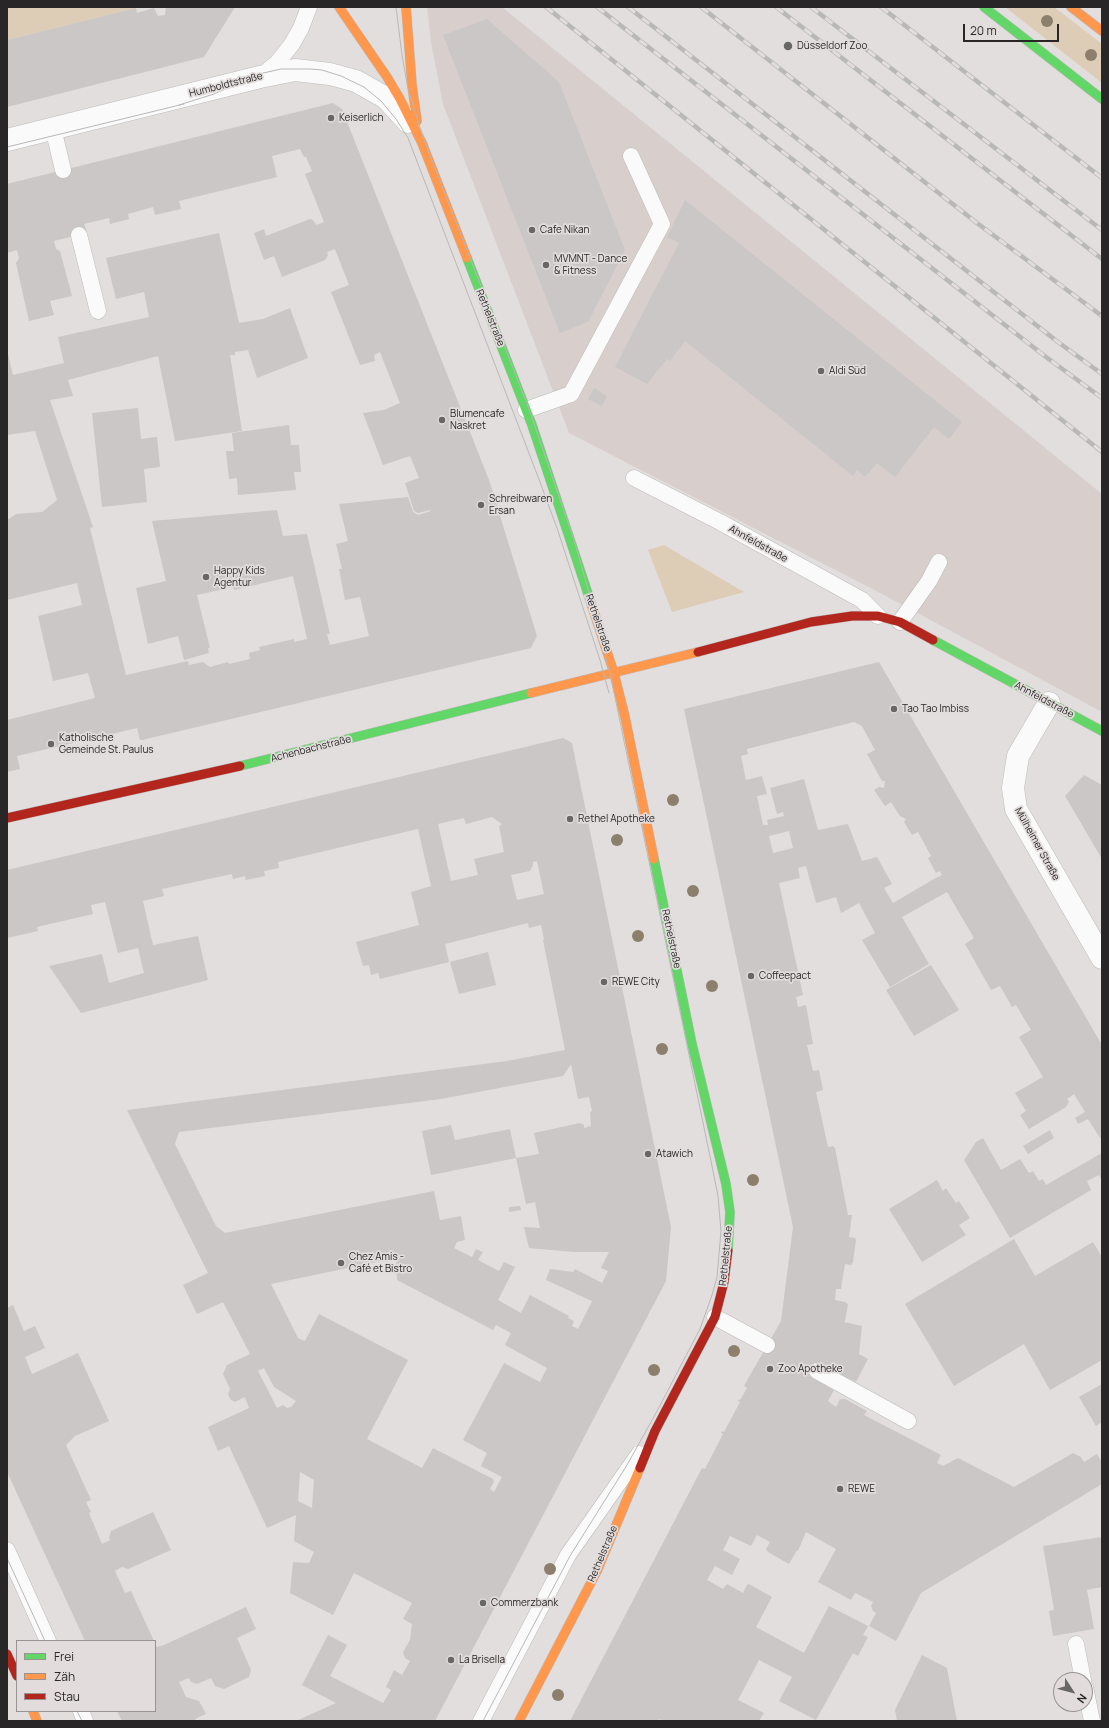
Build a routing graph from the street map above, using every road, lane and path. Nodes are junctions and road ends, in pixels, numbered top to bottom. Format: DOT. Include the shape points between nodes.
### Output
graph roads {
  1 [pos="309,7"];
  2 [pos="339,7"];
  3 [pos="406,7"];
  4 [pos="984,7"];
  5 [pos="1071,7"];
  6 [pos="1102,31"];
  7 [pos="260,77"];
  8 [pos="1102,98"];
  9 [pos="53,128"];
  10 [pos="7,140"];
  11 [pos="422,144"];
  12 [pos="631,156"];
  13 [pos="63,170"];
  14 [pos="79,235"];
  15 [pos="98,311"];
  16 [pos="526,410"];
  17 [pos="634,478"];
  18 [pos="938,562"];
  19 [pos="878,616"];
  20 [pos="900,622"];
  21 [pos="614,673"];
  22 [pos="1048,703"];
  23 [pos="1102,731"];
  24 [pos="7,818"];
  25 [pos="1102,958"];
  26 [pos="714,1317"];
  27 [pos="767,1345"];
  28 [pos="817,1371"];
  29 [pos="908,1421"];
  30 [pos="655,1430"];
  31 [pos="7,1550"];
  32 [pos="48,1640"];
  33 [pos="1076,1644"];
  34 [pos="7,1654"];
  35 [pos="1082,1672"];
  36 [pos="16,1674"];
  37 [pos="481,1721"];
  38 [pos="520,1721"];
  1 -- 7 [label="lane" via="292,44"];
  2 -- 11 [label="street, Rethelstraße" via="387,77"];
  3 -- 11 [label="street, Rethelstraße" via="412,85"];
  4 -- 8 [label="street"];
  5 -- 6 [label="street"];
  7 -- 9 [label="street, Humboldtstraße"];
  7 -- 11 [label="street, Humboldtstraße" via="307,70 356,82 393,104"];
  9 -- 10 [label="street, Humboldtstraße"];
  9 -- 13 [label="lane"];
  11 -- 16 [label="street, Rethelstraße"];
  12 -- 16 [label="lane" via="662,224 571,394"];
  14 -- 15 [label="lane"];
  16 -- 21 [label="street, Rethelstraße"];
  17 -- 19 [label="lane, Ahnfeldstraße" via="862,600"];
  18 -- 20 [label="lane"];
  19 -- 20 [label="street, Ahnfeldstraße"];
  19 -- 21 [label="street, Ahnfeldstraße" via="852,616 811,622"];
  20 -- 22 [label="street, Ahnfeldstraße"];
  21 -- 24 [label="street, Achenbachstraße" via="270,759"];
  21 -- 26 [label="street, Rethelstraße" via="626,717 692,1044 726,1184 730,1212 727,1265"];
  22 -- 23 [label="street, Ahnfeldstraße"];
  22 -- 25 [label="street, Mülheimer Straße" via="1018,756 1012,788 1016,809"];
  26 -- 27 [label="lane"];
  26 -- 30 [label="street, Rethelstraße"];
  28 -- 29 [label="lane"];
  30 -- 37 [label="lane" via="568,1555"];
  30 -- 38 [label="street, Rethelstraße" via="597,1571"];
  31 -- 32 [label="lane"];
  33 -- 35 [label="lane"];
  34 -- 36 [label="street"];
}
